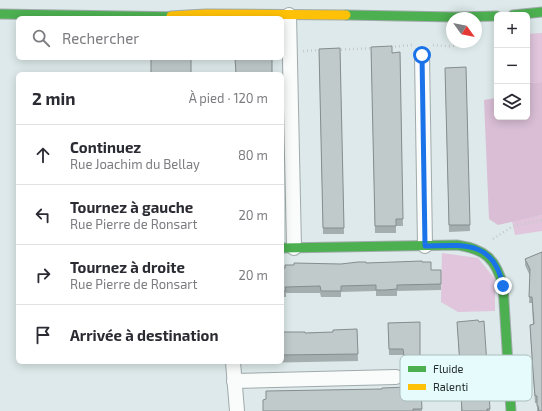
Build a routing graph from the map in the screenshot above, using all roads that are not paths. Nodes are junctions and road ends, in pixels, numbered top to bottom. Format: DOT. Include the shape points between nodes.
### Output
graph roads {
  1 [pos="542,12"];
  2 [pos="530,13"];
  3 [pos="0,14"];
  4 [pos="171,16"];
  5 [pos="221,16"];
  6 [pos="419,16"];
  7 [pos="494,16"];
  8 [pos="360,24"];
  9 [pos="289,25"];
  10 [pos="423,48"];
  11 [pos="425,246"];
  12 [pos="288,248"];
  13 [pos="507,355"];
  14 [pos="233,364"];
  15 [pos="396,377"];
  16 [pos="234,381"];
  17 [pos="510,401"];
  18 [pos="237,411"];
  19 [pos="511,411"];
  1 -- 2 [label="main road"];
  3 -- 4 [label="main road"];
  4 -- 5 [label="main road"];
  6 -- 7 [label="main road"];
  6 -- 8 [label="main road"];
  6 -- 9 [label="main road" via="370,15"];
  9 -- 12 [label="street"];
  10 -- 11 [label="street"];
  11 -- 12 [label="main road"];
  11 -- 13 [label="main road" via="467,246 482,251 495,262 503,286"];
  14 -- 16 [label="street"];
  15 -- 16 [label="street"];
  16 -- 18 [label="street"];
  17 -- 19 [label="main road"];
}
